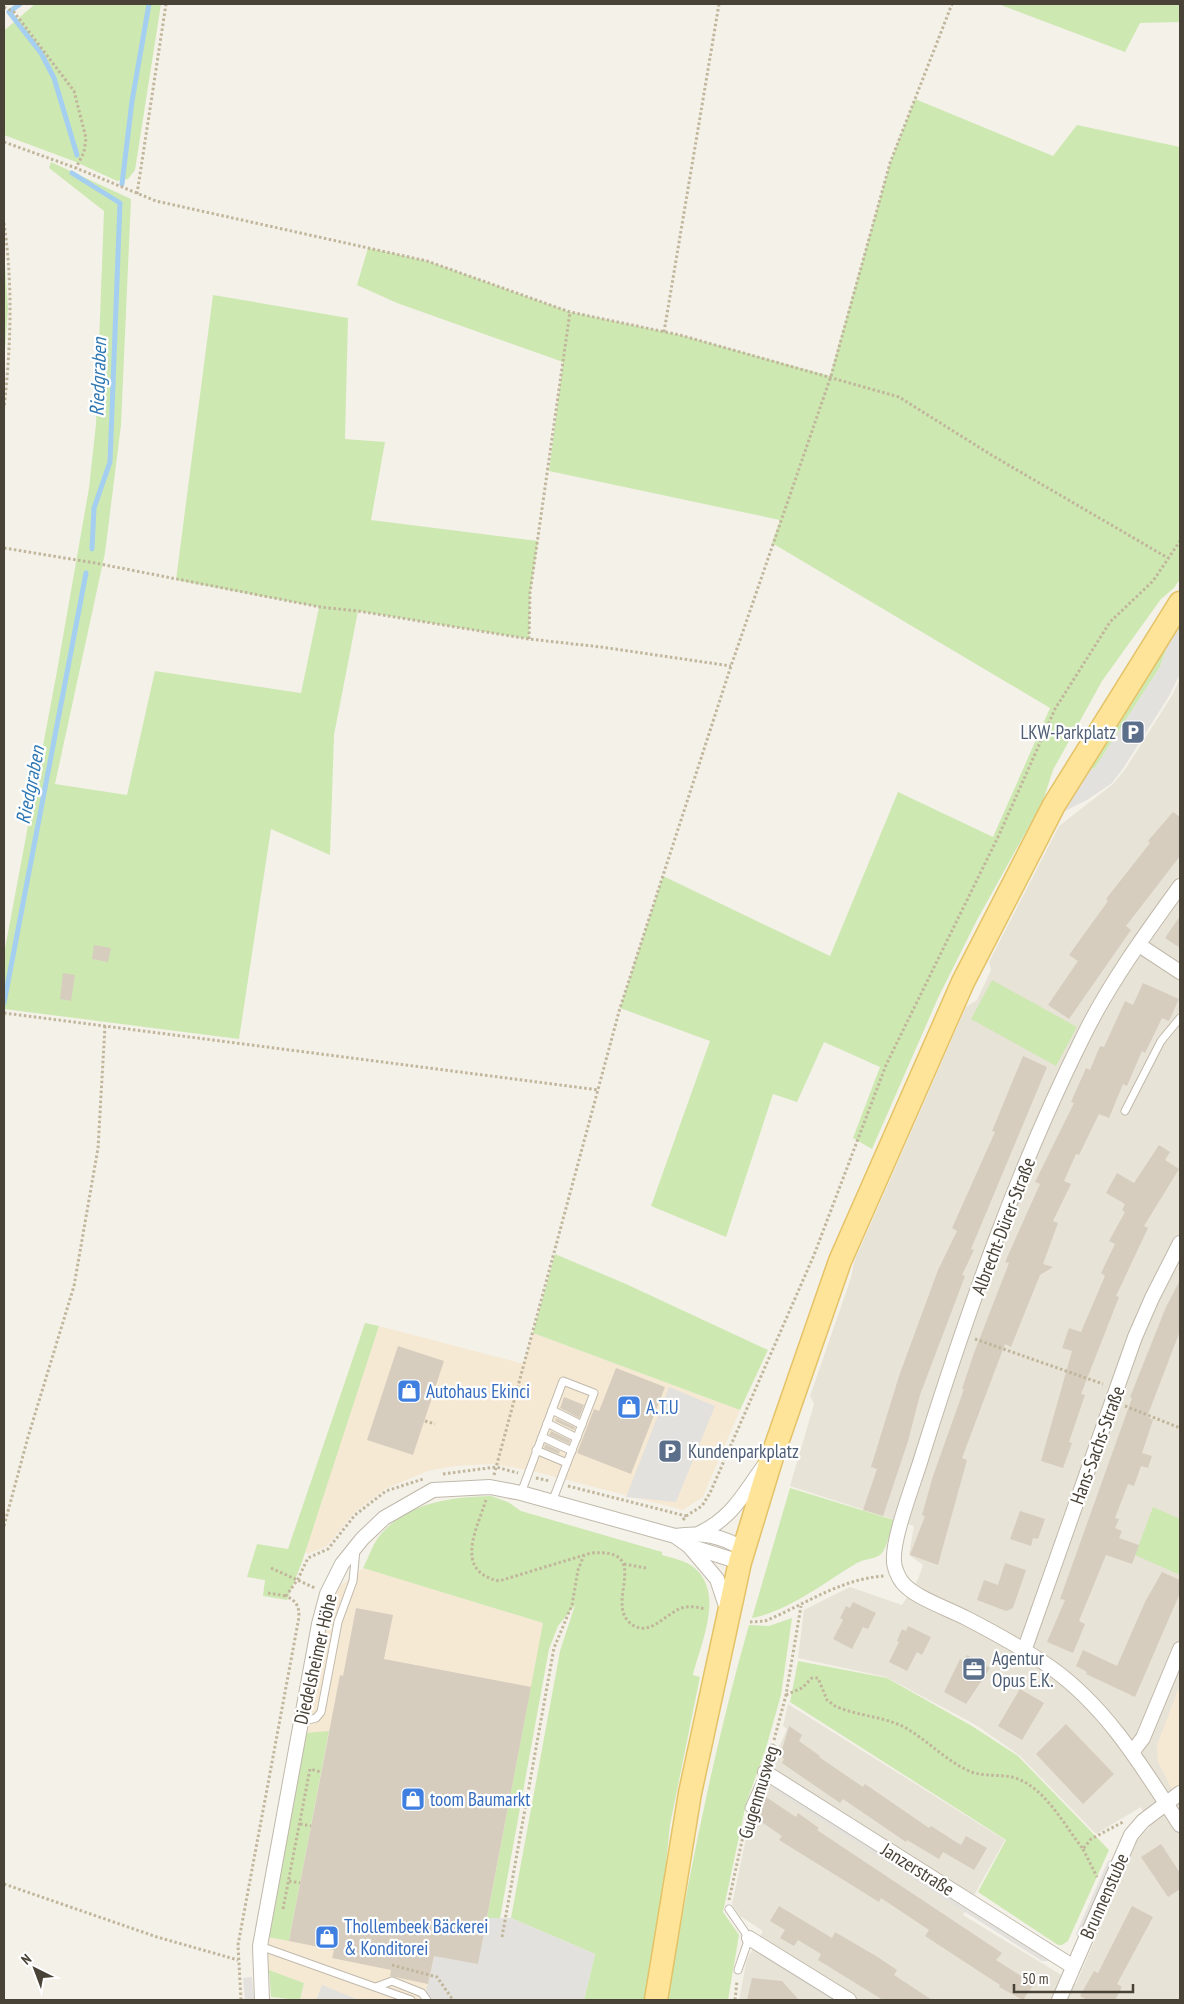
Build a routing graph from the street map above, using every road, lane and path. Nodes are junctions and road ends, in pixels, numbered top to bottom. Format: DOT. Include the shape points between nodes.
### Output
graph roads {
  1 [pos="166,4"];
  2 [pos="719,4"];
  3 [pos="952,4"];
  4 [pos="4,7"];
  5 [pos="4,142"];
  6 [pos="76,168"];
  7 [pos="137,194"];
  8 [pos="4,223"];
  9 [pos="570,312"];
  10 [pos="664,332"];
  11 [pos="831,376"];
  12 [pos="4,408"];
  13 [pos="1180,541"];
  14 [pos="4,548"];
  15 [pos="1168,558"];
  16 [pos="1180,603"];
  17 [pos="529,639"];
  18 [pos="731,666"];
  19 [pos="1180,886"];
  20 [pos="1139,945"];
  21 [pos="1180,972"];
  22 [pos="4,1013"];
  23 [pos="1180,1018"];
  24 [pos="105,1026"];
  25 [pos="599,1090"];
  26 [pos="1125,1111"];
  27 [pos="1180,1243"];
  28 [pos="962,1334"];
  29 [pos="1104,1385"];
  30 [pos="1113,1401"];
  31 [pos="552,1410"];
  32 [pos="424,1421"];
  33 [pos="547,1423"];
  34 [pos="435,1424"];
  35 [pos="582,1425"];
  36 [pos="1180,1428"];
  37 [pos="542,1437"];
  38 [pos="577,1438"];
  39 [pos="536,1450"];
  40 [pos="572,1450"];
  41 [pos="772,1457"];
  42 [pos="567,1463"];
  43 [pos="527,1475"];
  44 [pos="559,1484"];
  45 [pos="490,1488"];
  46 [pos="521,1493"];
  47 [pos="552,1502"];
  48 [pos="4,1526"];
  49 [pos="700,1533"];
  50 [pos="674,1536"];
  51 [pos="689,1546"];
  52 [pos="356,1547"];
  53 [pos="584,1555"];
  54 [pos="742,1556"];
  55 [pos="623,1564"];
  56 [pos="271,1568"];
  57 [pos="646,1568"];
  58 [pos="898,1574"];
  59 [pos="298,1579"];
  60 [pos="268,1593"];
  61 [pos="327,1594"];
  62 [pos="286,1596"];
  63 [pos="801,1606"];
  64 [pos="720,1610"];
  65 [pos="750,1622"];
  66 [pos="1180,1650"];
  67 [pos="1024,1651"];
  68 [pos="786,1694"];
  69 [pos="300,1722"];
  70 [pos="772,1748"];
  71 [pos="1133,1751"];
  72 [pos="322,1772"];
  73 [pos="765,1772"];
  74 [pos="1180,1793"];
  75 [pos="1166,1803"];
  76 [pos="749,1808"];
  77 [pos="1129,1818"];
  78 [pos="300,1824"];
  79 [pos="1180,1825"];
  80 [pos="311,1826"];
  81 [pos="1083,1849"];
  82 [pos="1098,1879"];
  83 [pos="289,1881"];
  84 [pos="300,1883"];
  85 [pos="4,1884"];
  86 [pos="728,1909"];
  87 [pos="282,1916"];
  88 [pos="502,1937"];
  89 [pos="750,1938"];
  90 [pos="260,1946"];
  91 [pos="238,1960"];
  92 [pos="392,1965"];
  93 [pos="1072,1966"];
  94 [pos="738,1970"];
  95 [pos="376,1987"];
  96 [pos="241,2000"];
  97 [pos="262,2000"];
  98 [pos="412,2000"];
  99 [pos="427,2000"];
  100 [pos="453,2000"];
  101 [pos="656,2000"];
  102 [pos="735,2000"];
  103 [pos="849,2000"];
  104 [pos="1059,2000"];
  1 -- 7 [label="path"];
  2 -- 10 [label="path"];
  3 -- 11 [label="path" via="890,163"];
  4 -- 6 [label="path" via="14,12 74,91 86,138 84,152"];
  5 -- 6 [label="path"];
  6 -- 7 [label="path"];
  7 -- 9 [label="path" via="156,201 427,261"];
  8 -- 12 [label="path" via="10,265 11,309"];
  9 -- 10 [label="path"];
  9 -- 17 [label="path" via="530,594"];
  10 -- 11 [label="path"];
  11 -- 15 [label="path" via="899,397"];
  11 -- 18 [label="path"];
  13 -- 15 [label="path"];
  14 -- 17 [label="path" via="95,562 320,607"];
  15 -- 44 [label="path" via="1153,581 1110,622 1055,709 999,835 886,1065 814,1254 702,1506 686,1516"];
  16 -- 41 [label="main road" via="1054,805 963,982 840,1261"];
  17 -- 18 [label="path"];
  18 -- 25 [label="path" via="620,1008"];
  19 -- 20 [label="street, Albrecht-Dürer-Straße"];
  20 -- 21 [label="street"];
  20 -- 28 [label="street, Albrecht-Dürer-Straße" via="1110,989 1066,1072 1022,1175"];
  22 -- 24 [label="path"];
  23 -- 26 [label="lane" via="1161,1041"];
  24 -- 25 [label="path"];
  24 -- 48 [label="path" via="98,1148 74,1286"];
  25 -- 43 [label="path" via="496,1468"];
  27 -- 30 [label="street, Hans-Sachs-Straße" via="1149,1306"];
  28 -- 29 [label="path"];
  28 -- 58 [label="street, Albrecht-Dürer-Straße" via="902,1522 894,1561"];
  30 -- 36 [label="path"];
  30 -- 67 [label="street, Hans-Sachs-Straße"];
  31 -- 33 [label="lane"];
  31 -- 35 [label="lane"];
  31 -- 35 [label="lane" via="564,1381 594,1393"];
  32 -- 34 [label="path"];
  33 -- 37 [label="lane"];
  33 -- 38 [label="lane"];
  35 -- 38 [label="lane"];
  37 -- 39 [label="lane"];
  37 -- 40 [label="lane"];
  38 -- 40 [label="lane"];
  39 -- 42 [label="lane"];
  39 -- 43 [label="lane"];
  40 -- 42 [label="lane"];
  41 -- 49 [label="street" via="731,1512 717,1525"];
  41 -- 54 [label="main road"];
  42 -- 44 [label="lane"];
  43 -- 44 [label="path"];
  43 -- 46 [label="lane"];
  44 -- 47 [label="lane"];
  45 -- 46 [label="street, Diedelsheimer Höhe"];
  45 -- 52 [label="street, Diedelsheimer Höhe" via="433,1490 384,1518"];
  45 -- 53 [label="path" via="473,1538 471,1554 474,1567 486,1578 499,1581"];
  46 -- 47 [label="street, Diedelsheimer Höhe"];
  47 -- 50 [label="street, Diedelsheimer Höhe"];
  49 -- 50 [label="street"];
  49 -- 54 [label="street" via="721,1537"];
  50 -- 51 [label="street"];
  51 -- 54 [label="street"];
  51 -- 64 [label="street" via="717,1579"];
  52 -- 61 [label="street, Diedelsheimer Höhe" via="342,1564"];
  52 -- 69 [label="lane" via="353,1581 338,1622 321,1712 316,1718"];
  53 -- 55 [label="path" via="605,1552 616,1555"];
  53 -- 88 [label="path" via="572,1605 554,1648"];
  54 -- 64 [label="main road"];
  55 -- 57 [label="path"];
  55 -- 64 [label="path" via="622,1609 626,1620 636,1628 649,1628 680,1608 693,1606"];
  56 -- 59 [label="path"];
  58 -- 63 [label="path" via="849,1582"];
  58 -- 67 [label="street" via="909,1590"];
  59 -- 61 [label="path"];
  59 -- 62 [label="path"];
  60 -- 62 [label="path"];
  61 -- 69 [label="street, Diedelsheimer Höhe"];
  62 -- 91 [label="path" via="295,1600 299,1617 238,1945"];
  63 -- 65 [label="path" via="765,1621"];
  63 -- 68 [label="path, Gugenmusweg"];
  64 -- 101 [label="main road"];
  66 -- 71 [label="street" via="1143,1738"];
  67 -- 71 [label="street" via="1052,1668 1077,1690"];
  68 -- 70 [label="path, Gugenmusweg"];
  68 -- 81 [label="path" via="802,1688 812,1678 818,1678 827,1700 835,1706 905,1728 968,1771 1014,1778 1054,1808"];
  69 -- 90 [label="street, Diedelsheimer Höhe"];
  70 -- 73 [label="lane, Gugenmusweg"];
  71 -- 75 [label="street"];
  72 -- 78 [label="path" via="310,1769"];
  73 -- 76 [label="lane, Gugenmusweg"];
  73 -- 93 [label="street, Janzerstraße"];
  74 -- 75 [label="street, Brunnenstube"];
  75 -- 79 [label="street"];
  75 -- 93 [label="street, Brunnenstube" via="1131,1835"];
  76 -- 86 [label="path, Gugenmusweg"];
  77 -- 81 [label="path" via="1092,1839"];
  78 -- 80 [label="path"];
  78 -- 83 [label="path"];
  81 -- 82 [label="path"];
  83 -- 84 [label="path"];
  83 -- 87 [label="path"];
  85 -- 91 [label="path" via="157,1937"];
  86 -- 89 [label="lane"];
  89 -- 94 [label="lane"];
  89 -- 103 [label="street"];
  90 -- 95 [label="lane"];
  90 -- 97 [label="street, Diedelsheimer Höhe"];
  91 -- 96 [label="path"];
  92 -- 100 [label="path" via="437,1977"];
  93 -- 104 [label="street, Brunnenstube"];
  94 -- 102 [label="path"];
  95 -- 98 [label="lane"];
  95 -- 99 [label="lane" via="392,1981 422,1993"];
}
